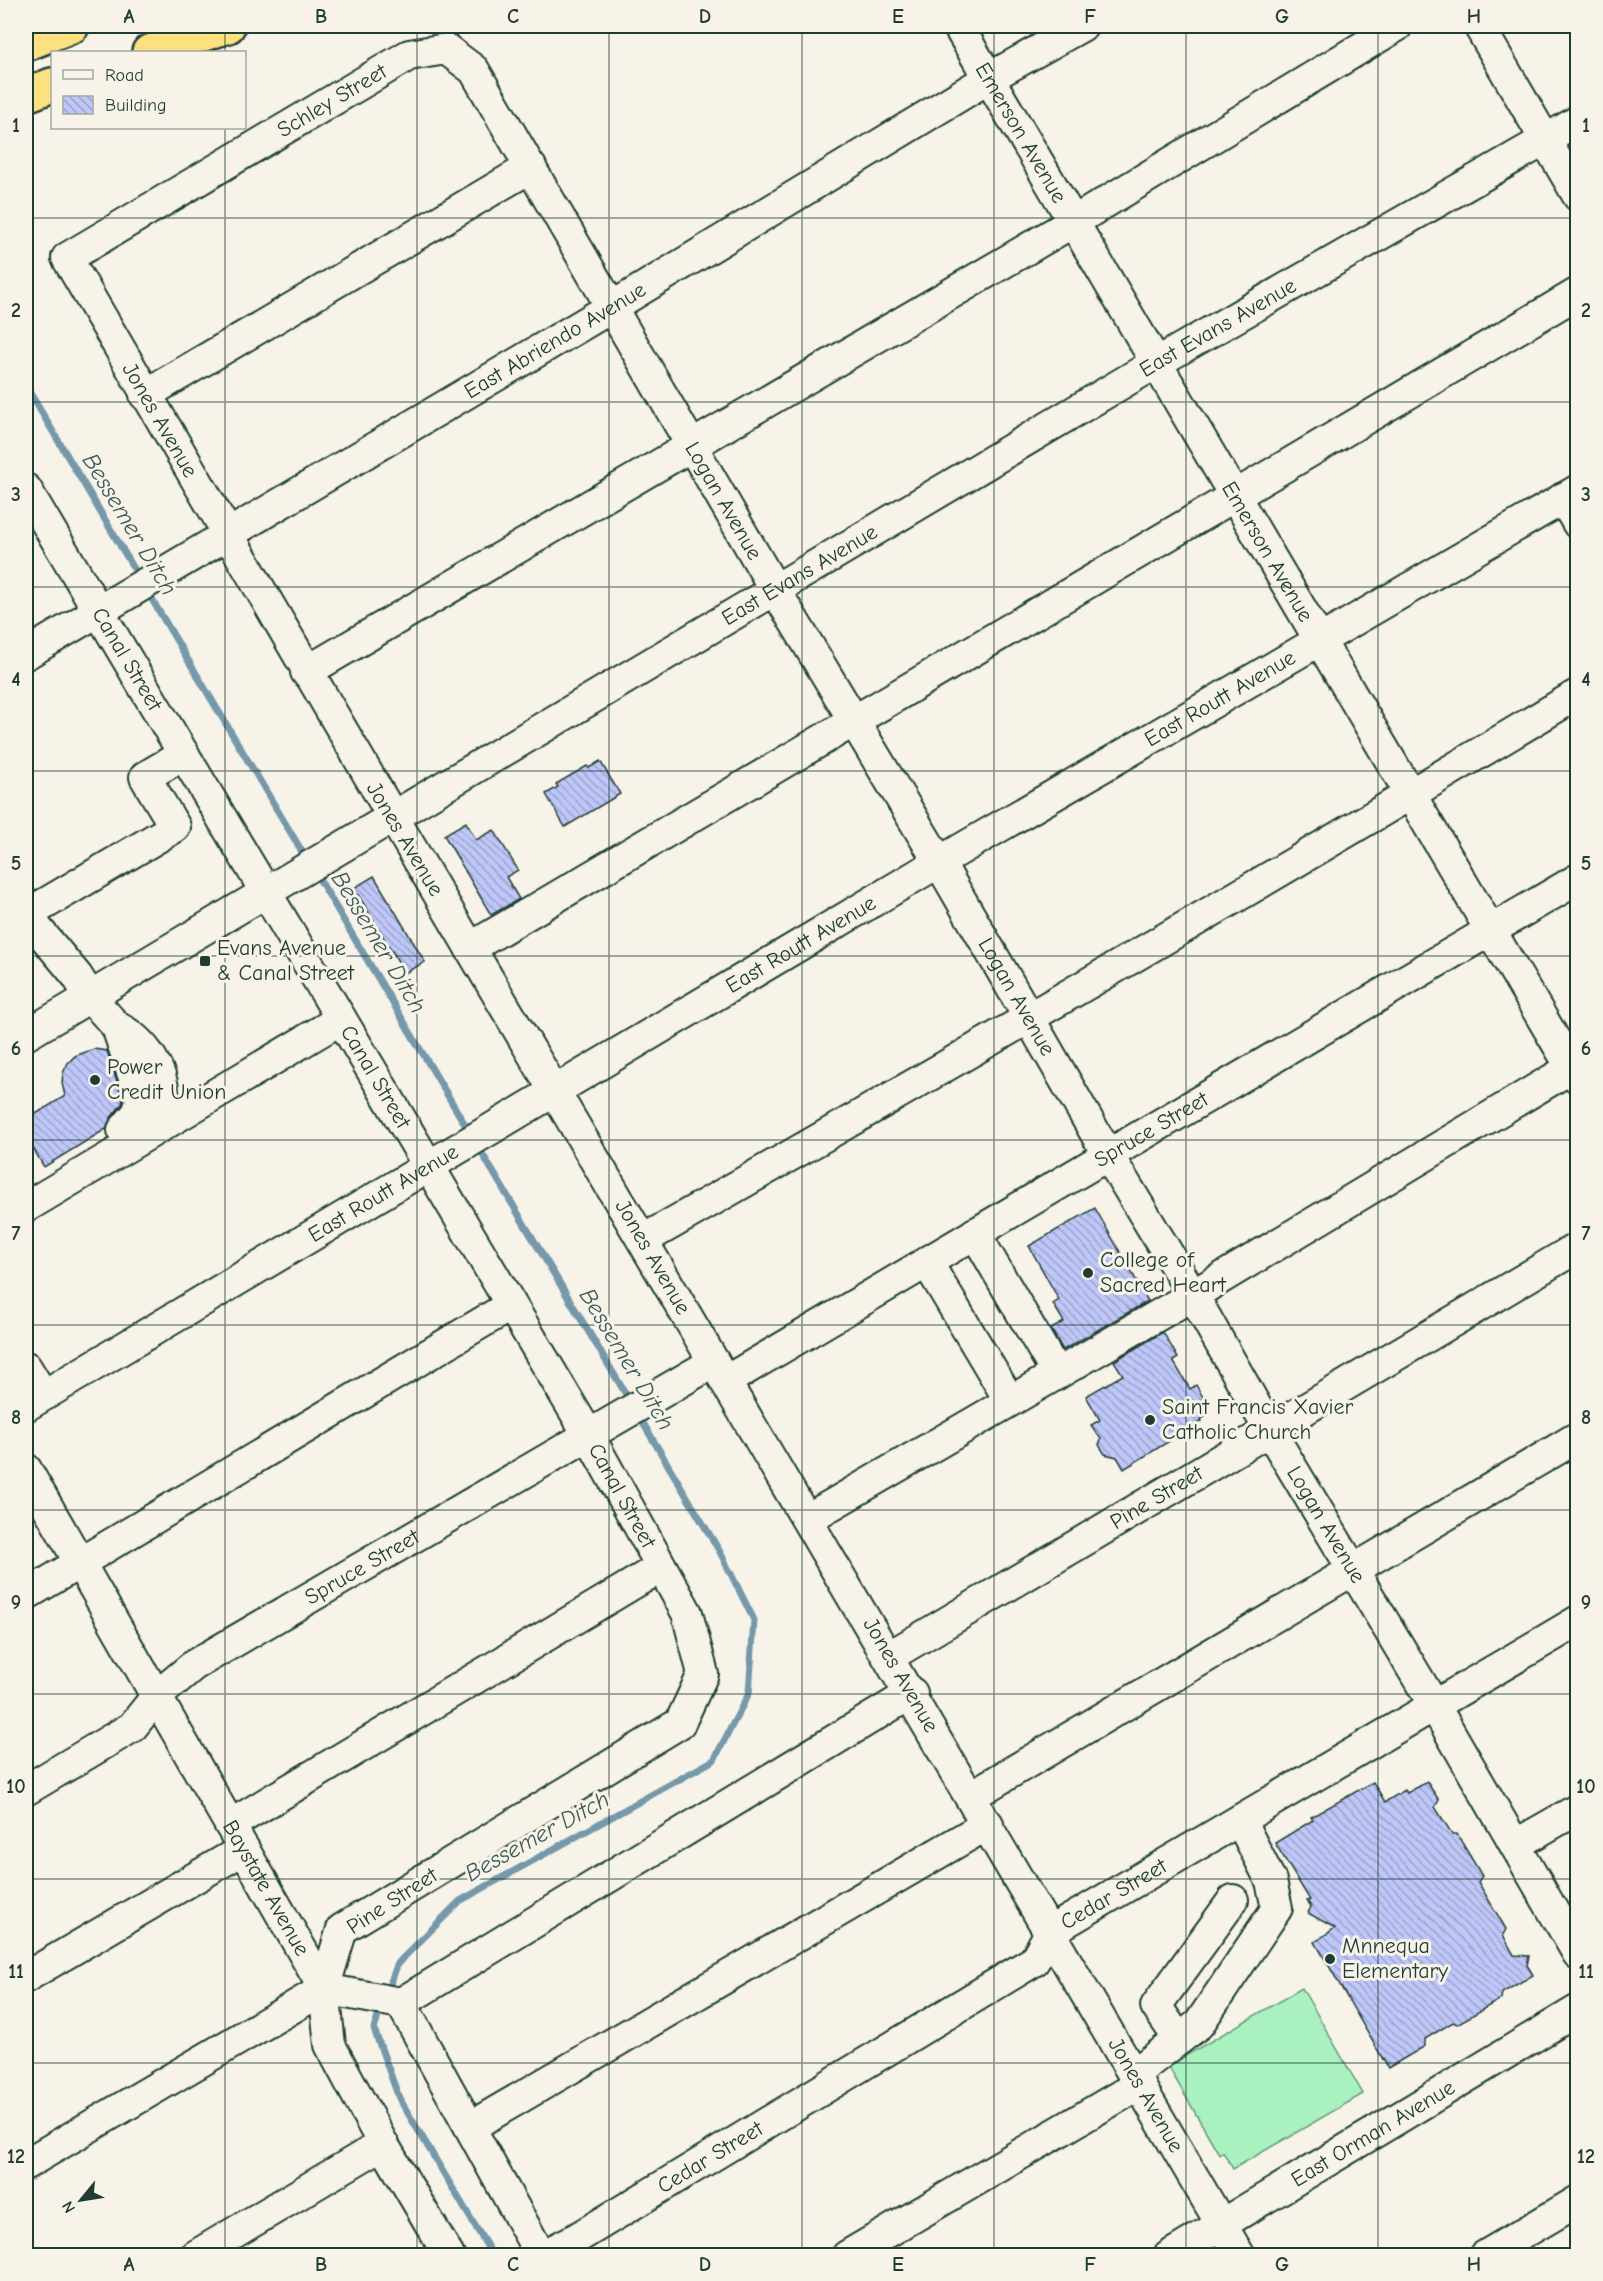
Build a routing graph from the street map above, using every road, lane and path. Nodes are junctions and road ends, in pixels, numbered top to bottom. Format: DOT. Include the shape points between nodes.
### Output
graph roads {
  1 [pos="72,26"];
  2 [pos="228,26"];
  3 [pos="958,26"];
  4 [pos="1082,26"];
  5 [pos="1397,26"];
  6 [pos="1479,26"];
  7 [pos="26,44"];
  8 [pos="446,49"];
  9 [pos="152,51"];
  10 [pos="989,78"];
  11 [pos="51,86"];
  12 [pos="26,95"];
  13 [pos="1578,121"];
  14 [pos="1544,141"];
  15 [pos="531,167"];
  16 [pos="1578,196"];
  17 [pos="1073,222"];
  18 [pos="67,258"];
  19 [pos="1578,293"];
  20 [pos="612,307"];
  21 [pos="1156,363"];
  22 [pos="145,395"];
  23 [pos="692,447"];
  24 [pos="26,489"];
  25 [pos="1570,494"];
  26 [pos="1234,496"];
  27 [pos="1578,524"];
  28 [pos="225,534"];
  29 [pos="774,588"];
  30 [pos="98,611"];
  31 [pos="1319,640"];
  32 [pos="29,643"];
  33 [pos="306,672"];
  34 [pos="1578,694"];
  35 [pos="854,721"];
  36 [pos="184,754"];
  37 [pos="1410,795"];
  38 [pos="392,818"];
  39 [pos="939,862"];
  40 [pos="1578,879"];
  41 [pos="267,892"];
  42 [pos="26,915"];
  43 [pos="1490,931"];
  44 [pos="470,948"];
  45 [pos="90,997"];
  46 [pos="341,1018"];
  47 [pos="1029,1018"];
  48 [pos="26,1035"];
  49 [pos="1575,1070"];
  50 [pos="556,1091"];
  51 [pos="1108,1155"];
  52 [pos="428,1166"];
  53 [pos="28,1193"];
  54 [pos="975,1233"];
  55 [pos="643,1240"];
  56 [pos="1578,1247"];
  57 [pos="927,1262"];
  58 [pos="1193,1295"];
  59 [pos="511,1305"];
  60 [pos="26,1367"];
  61 [pos="720,1372"];
  62 [pos="1057,1374"];
  63 [pos="34,1401"];
  64 [pos="1010,1401"];
  65 [pos="1270,1431"];
  66 [pos="588,1434"];
  67 [pos="1578,1437"];
  68 [pos="26,1469"];
  69 [pos="809,1518"];
  70 [pos="80,1562"];
  71 [pos="661,1567"];
  72 [pos="1353,1570"];
  73 [pos="26,1595"];
  74 [pos="1578,1621"];
  75 [pos="890,1656"];
  76 [pos="703,1674"];
  77 [pos="912,1693"];
  78 [pos="157,1696"];
  79 [pos="1434,1705"];
  80 [pos="26,1790"];
  81 [pos="971,1796"];
  82 [pos="1578,1809"];
  83 [pos="1240,1820"];
  84 [pos="988,1824"];
  85 [pos="237,1837"];
  86 [pos="1515,1845"];
  87 [pos="1233,1900"];
  88 [pos="1051,1931"];
  89 [pos="1578,1954"];
  90 [pos="26,1977"];
  91 [pos="324,1989"];
  92 [pos="401,2003"];
  93 [pos="1578,2010"];
  94 [pos="1179,2039"];
  95 [pos="1137,2079"];
  96 [pos="470,2127"];
  97 [pos="383,2144"];
  98 [pos="26,2164"];
  99 [pos="1578,2201"];
  100 [pos="1222,2224"];
  101 [pos="530,2255"];
  102 [pos="195,2256"];
  103 [pos="449,2256"];
  104 [pos="847,2256"];
  105 [pos="1168,2256"];
  106 [pos="1240,2256"];
  107 [pos="1485,2256"];
  1 -- 7 [label="highway"];
  2 -- 9 [label="highway"];
  3 -- 10 [label="street, Emerson Avenue"];
  4 -- 10 [label="street, East Abriendo Avenue"];
  5 -- 17 [label="street"];
  6 -- 14 [label="street"];
  8 -- 15 [label="street, Logan Avenue" via="474,70"];
  8 -- 18 [label="street, Schley Street" via="409,55"];
  10 -- 17 [label="street, Emerson Avenue"];
  10 -- 20 [label="street, East Abriendo Avenue"];
  11 -- 12 [label="highway"];
  13 -- 14 [label="street, East Evans Avenue"];
  14 -- 16 [label="street"];
  14 -- 21 [label="street, East Evans Avenue"];
  15 -- 20 [label="street, Logan Avenue"];
  15 -- 22 [label="street"];
  17 -- 21 [label="street, Emerson Avenue"];
  17 -- 23 [label="street"];
  18 -- 22 [label="street, Jones Avenue"];
  19 -- 26 [label="street"];
  20 -- 23 [label="street, Logan Avenue"];
  20 -- 28 [label="street, East Abriendo Avenue"];
  21 -- 26 [label="street, Emerson Avenue"];
  21 -- 29 [label="street, East Evans Avenue"];
  22 -- 28 [label="street, Jones Avenue"];
  23 -- 29 [label="street, Logan Avenue"];
  23 -- 33 [label="street"];
  24 -- 30 [label="street, Canal Street"];
  25 -- 27 [label="street"];
  25 -- 31 [label="street, East Routt Avenue"];
  26 -- 31 [label="street, Emerson Avenue"];
  26 -- 35 [label="street"];
  28 -- 30 [label="street, East Abriendo Avenue"];
  28 -- 33 [label="street, Jones Avenue"];
  29 -- 35 [label="street, Logan Avenue"];
  29 -- 38 [label="street, East Evans Avenue"];
  30 -- 32 [label="street, East Abriendo Avenue"];
  30 -- 36 [label="street, Canal Street"];
  31 -- 37 [label="street, Emerson Avenue"];
  31 -- 39 [label="street, East Routt Avenue"];
  33 -- 38 [label="street, Jones Avenue"];
  34 -- 37 [label="street"];
  35 -- 39 [label="street, Logan Avenue"];
  35 -- 44 [label="street"];
  36 -- 41 [label="street, Canal Street"];
  36 -- 42 [label="street" via="145,777 175,827"];
  37 -- 43 [label="street, Emerson Avenue"];
  37 -- 47 [label="street"];
  38 -- 41 [label="street, East Evans Avenue"];
  38 -- 44 [label="street, Jones Avenue"];
  39 -- 47 [label="street, Logan Avenue"];
  39 -- 50 [label="street, East Routt Avenue"];
  40 -- 43 [label="street, Spruce Street"];
  41 -- 45 [label="street, East Evans Avenue"];
  41 -- 46 [label="street, Canal Street"];
  42 -- 45 [label="street"];
  43 -- 49 [label="street, Emerson Avenue"];
  43 -- 51 [label="street, Spruce Street"];
  44 -- 50 [label="street, Jones Avenue"];
  45 -- 48 [label="street, East Evans Avenue"];
  45 -- 53 [label="street" via="117,1027 141,1099 138,1112 134,1124"];
  46 -- 52 [label="street, Canal Street"];
  46 -- 53 [label="street"];
  47 -- 51 [label="street, Logan Avenue"];
  47 -- 55 [label="street"];
  49 -- 58 [label="street"];
  50 -- 52 [label="street, East Routt Avenue"];
  50 -- 55 [label="street, Jones Avenue"];
  51 -- 54 [label="street, Spruce Street"];
  51 -- 58 [label="street, Logan Avenue"];
  52 -- 59 [label="street, Canal Street"];
  52 -- 63 [label="street, East Routt Avenue"];
  54 -- 57 [label="street, Spruce Street"];
  54 -- 62 [label="street"];
  55 -- 61 [label="street, Jones Avenue"];
  56 -- 65 [label="street, Pine Street"];
  57 -- 61 [label="street, Spruce Street"];
  57 -- 64 [label="street"];
  58 -- 62 [label="street"];
  58 -- 65 [label="street, Logan Avenue"];
  59 -- 66 [label="street, Canal Street"];
  59 -- 70 [label="street"];
  60 -- 63 [label="street"];
  61 -- 66 [label="street, Spruce Street" via="630,1410"];
  61 -- 69 [label="street, Jones Avenue"];
  62 -- 64 [label="street"];
  64 -- 69 [label="street"];
  65 -- 72 [label="street, Logan Avenue"];
  65 -- 75 [label="street, Pine Street"];
  66 -- 71 [label="street, Canal Street"];
  66 -- 78 [label="street, Spruce Street" via="194,1665"];
  67 -- 72 [label="street"];
  68 -- 70 [label="street, Baystate Avenue"];
  69 -- 75 [label="street, Jones Avenue"];
  70 -- 73 [label="street"];
  70 -- 78 [label="street, Baystate Avenue"];
  71 -- 76 [label="street, Canal Street" via="687,1613"];
  71 -- 85 [label="street"];
  72 -- 79 [label="street, Logan Avenue"];
  72 -- 81 [label="street"];
  74 -- 79 [label="street, Cedar Street"];
  75 -- 77 [label="street, Jones Avenue"];
  76 -- 91 [label="street, Pine Street" via="680,1723 342,1929"];
  77 -- 81 [label="street, Jones Avenue"];
  77 -- 92 [label="street"];
  78 -- 80 [label="street, Spruce Street" via="132,1727"];
  78 -- 85 [label="street, Baystate Avenue"];
  79 -- 83 [label="street, Cedar Street"];
  79 -- 86 [label="street, Logan Avenue"];
  81 -- 84 [label="street, Jones Avenue"];
  82 -- 86 [label="street"];
  83 -- 88 [label="street, Cedar Street"];
  83 -- 94 [label="street" via="1271,1881 1277,1908 1198,2024"];
  84 -- 88 [label="street, Jones Avenue"];
  84 -- 96 [label="street"];
  85 -- 90 [label="street"];
  85 -- 91 [label="street, Baystate Avenue"];
  86 -- 89 [label="street, Logan Avenue"];
  87 -- 94 [label="street" via="1156,2006"];
  88 -- 95 [label="street, Jones Avenue"];
  88 -- 101 [label="street, Cedar Street" via="1034,1961 577,2238"];
  91 -- 92 [label="street"];
  91 -- 97 [label="street" via="330,2045"];
  91 -- 98 [label="street"];
  92 -- 96 [label="street"];
  93 -- 100 [label="street, East Orman Avenue"];
  94 -- 95 [label="street"];
  95 -- 100 [label="street, Jones Avenue"];
  95 -- 104 [label="street"];
  96 -- 101 [label="street"];
  97 -- 102 [label="street"];
  97 -- 103 [label="street"];
  99 -- 107 [label="street"];
  100 -- 105 [label="street, East Orman Avenue"];
  100 -- 106 [label="street, Jones Avenue"];
}
